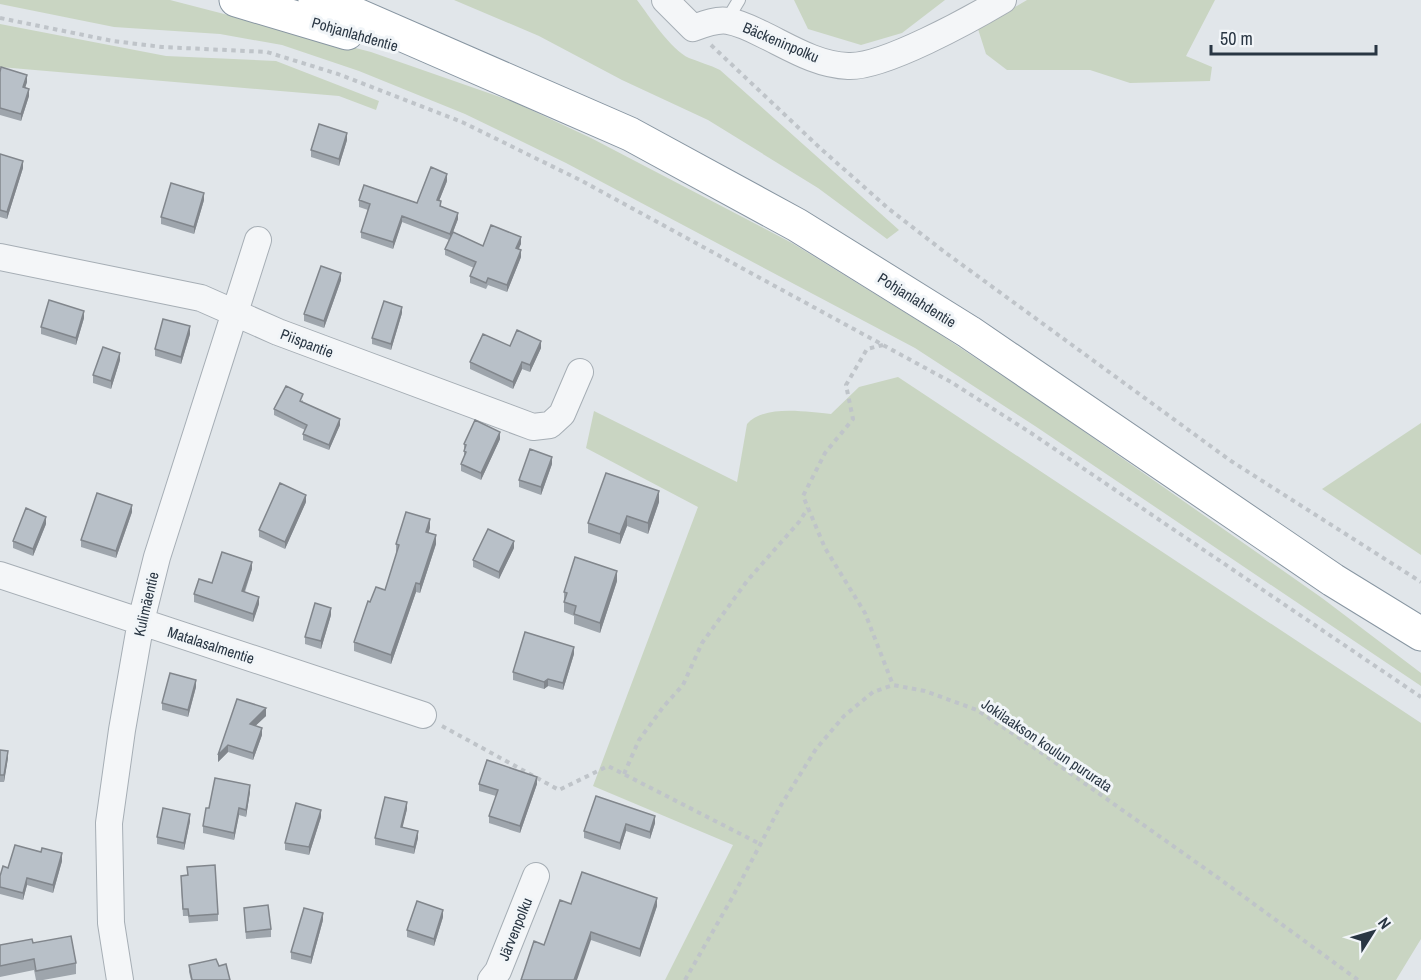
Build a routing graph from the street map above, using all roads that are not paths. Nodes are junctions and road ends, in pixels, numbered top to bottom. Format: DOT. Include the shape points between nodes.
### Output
graph roads {
  1 [pos="236,0"];
  2 [pos="315,0"];
  3 [pos="665,0"];
  4 [pos="1003,0"];
  5 [pos="733,10"];
  6 [pos="474,66"];
  7 [pos="258,240"];
  8 [pos="0,257"];
  9 [pos="235,313"];
  10 [pos="580,372"];
  11 [pos="0,575"];
  12 [pos="1333,580"];
  13 [pos="141,621"];
  14 [pos="1421,634"];
  15 [pos="1421,653"];
  16 [pos="423,715"];
  17 [pos="536,876"];
  18 [pos="120,980"];
  19 [pos="492,980"];
  1 -- 6 [label="highway, Pohjanlahdentie"];
  2 -- 6 [label="highway, Pohjanlahdentie"];
  3 -- 5 [label="street, Bäckeninpolku" via="693,28"];
  4 -- 5 [label="street, Bäckeninpolku" via="906,50 848,66 806,56 745,26"];
  6 -- 12 [label="highway, Pohjanlahdentie" via="630,134 797,225 969,333"];
  7 -- 9 [label="street, Kulimäentie"];
  8 -- 9 [label="street, Piispantie" via="201,298"];
  9 -- 10 [label="street, Piispantie" via="533,427 550,425 562,414"];
  9 -- 13 [label="street, Kulimäentie" via="157,557"];
  11 -- 13 [label="street, Matalasalmentie"];
  12 -- 14 [label="highway, Pohjanlahdentie"];
  12 -- 15 [label="highway, Pohjanlahdentie"];
  13 -- 16 [label="street, Matalasalmentie"];
  13 -- 18 [label="street, Kulimäentie" via="109,822 111,923"];
  17 -- 19 [label="street, Järvenpolku"];
}
